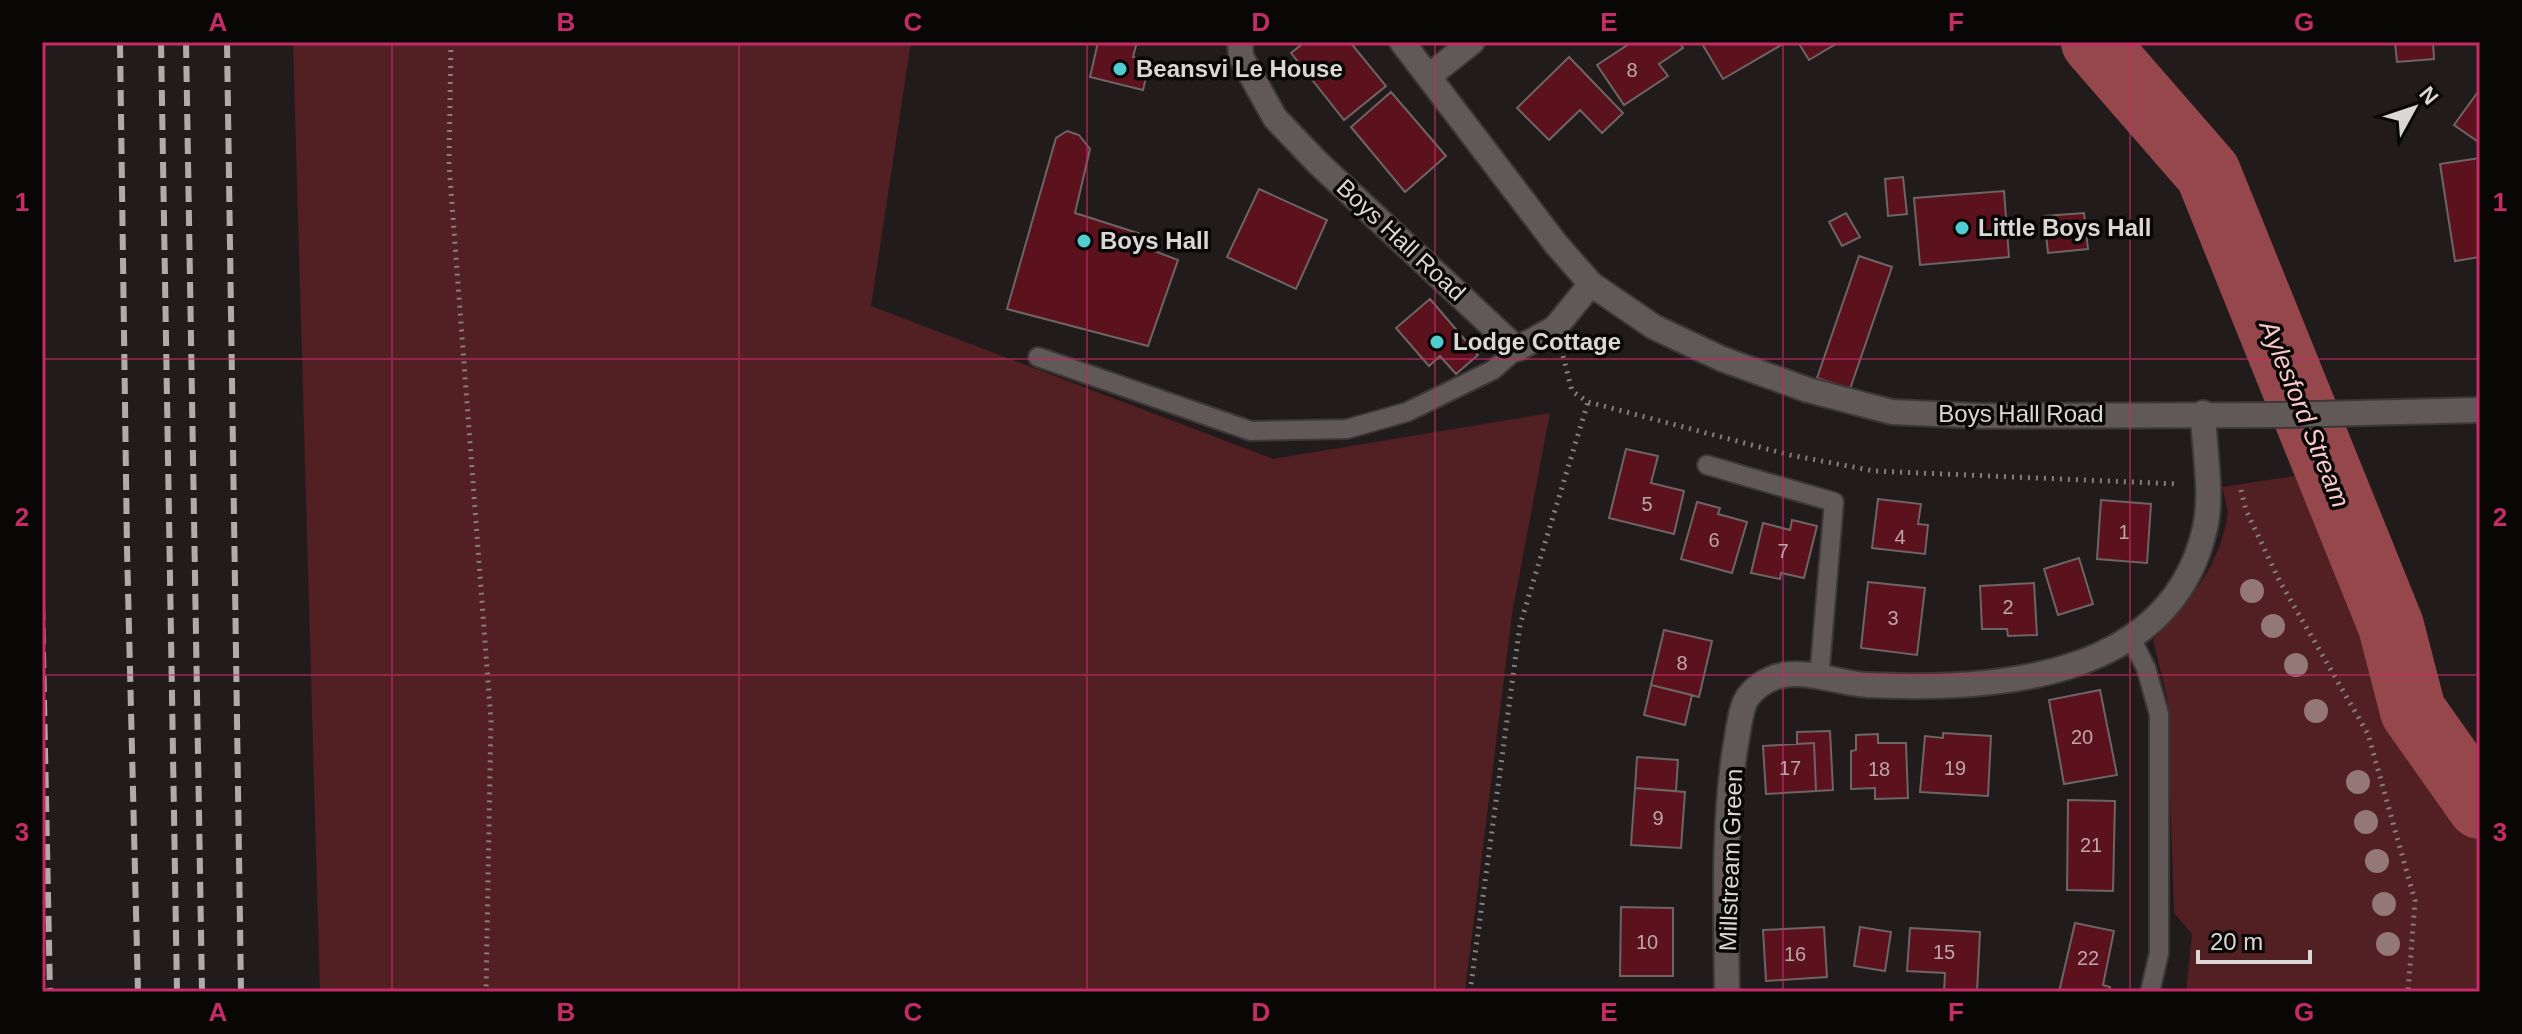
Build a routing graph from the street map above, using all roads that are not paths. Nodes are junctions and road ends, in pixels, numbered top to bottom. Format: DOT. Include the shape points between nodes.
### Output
graph roads {
  1 [pos="1240,42"];
  2 [pos="1402,42"];
  3 [pos="1472,42"];
  4 [pos="1429,76"];
  5 [pos="1591,284"];
  6 [pos="1517,349"];
  7 [pos="1038,357"];
  8 [pos="2480,410"];
  9 [pos="2203,413"];
  10 [pos="1707,465"];
  11 [pos="2131,638"];
  12 [pos="1819,679"];
  13 [pos="1727,992"];
  14 [pos="2150,992"];
  1 -- 6 [label="street, Boys Hall Road" via="1241,57 1275,118"];
  2 -- 4 [label="street, Boys Hall Road"];
  3 -- 4 [label="street"];
  4 -- 5 [label="street, Boys Hall Road"];
  5 -- 6 [label="street" via="1555,328"];
  5 -- 9 [label="street, Boys Hall Road" via="1654,327 1722,359 1892,412"];
  6 -- 7 [label="lane" via="1493,370 1407,412 1331,430 1251,431"];
  8 -- 9 [label="street, Boys Hall Road"];
  9 -- 11 [label="street, Millstream Green" via="2206,527 2190,569 2166,606"];
  10 -- 12 [label="lane" via="1834,502"];
  11 -- 12 [label="street, Millstream Green" via="2086,663 1970,685 1866,685"];
  11 -- 14 [label="lane" via="2159,714 2159,953"];
  12 -- 13 [label="street, Millstream Green" via="1786,674 1763,682 1746,701 1729,796"];
}
